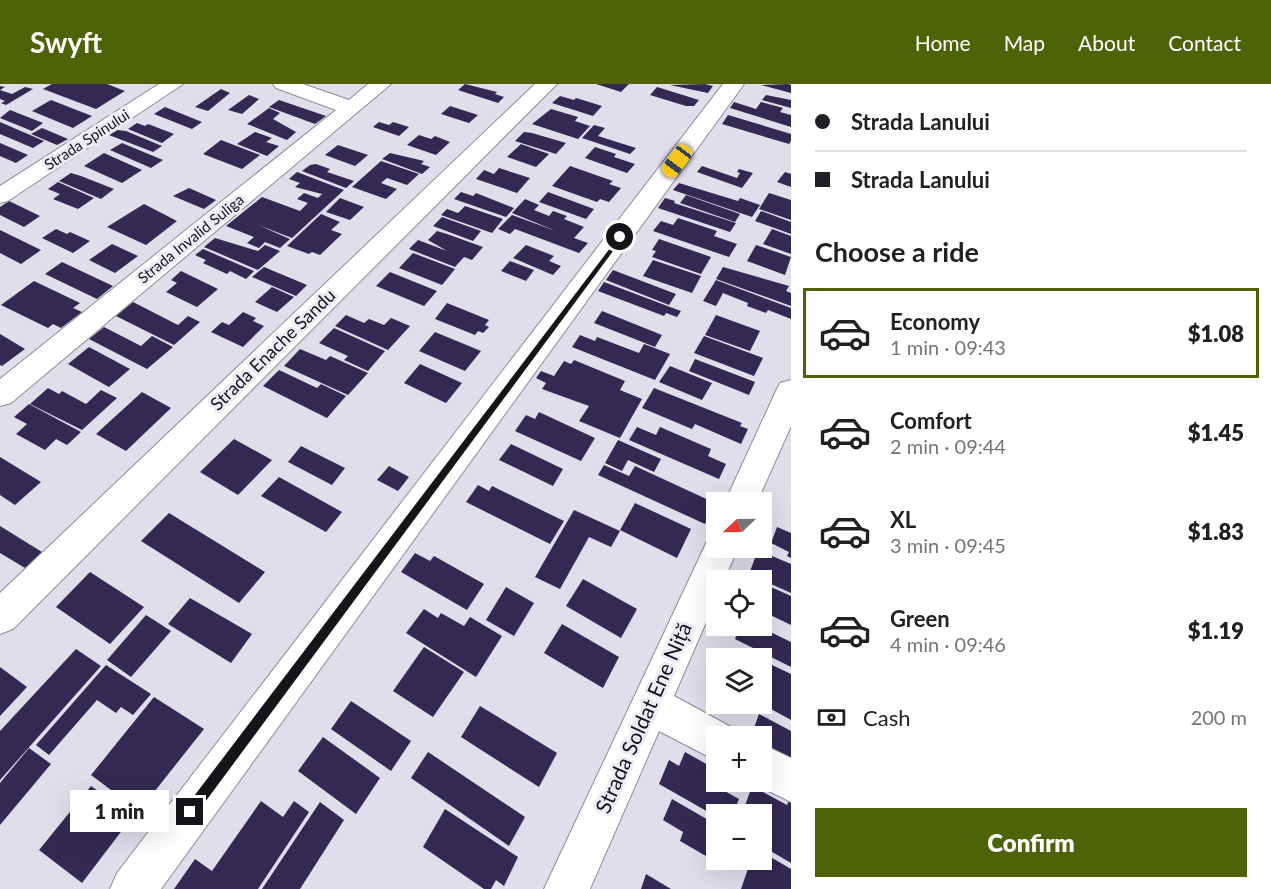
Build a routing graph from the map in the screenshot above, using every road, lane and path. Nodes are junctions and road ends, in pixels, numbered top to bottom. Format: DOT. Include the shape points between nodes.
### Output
graph roads {
  1 [pos="173,84"];
  2 [pos="283,84"];
  3 [pos="381,84"];
  4 [pos="547,84"];
  5 [pos="734,84"];
  6 [pos="352,108"];
  7 [pos="0,196"];
  8 [pos="791,391"];
  9 [pos="0,395"];
  10 [pos="746,492"];
  11 [pos="716,558"];
  12 [pos="0,617"];
  13 [pos="650,705"];
  14 [pos="706,735"];
  15 [pos="772,771"];
  16 [pos="791,781"];
  17 [pos="133,889"];
  18 [pos="567,889"];
  1 -- 7 [label="street, Strada Spinului"];
  2 -- 6 [label="street"];
  3 -- 6 [label="street, Strada Invalid Suliga"];
  4 -- 12 [label="street, Strada Enache Sandu"];
  5 -- 17 [label="street"];
  6 -- 9 [label="street, Strada Invalid Suliga"];
  8 -- 10 [label="street"];
  11 -- 13 [label="street, Strada Soldat Ene Niță"];
  13 -- 14 [label="street"];
  13 -- 18 [label="street, Strada Soldat Ene Niță"];
  15 -- 16 [label="street"];
}
